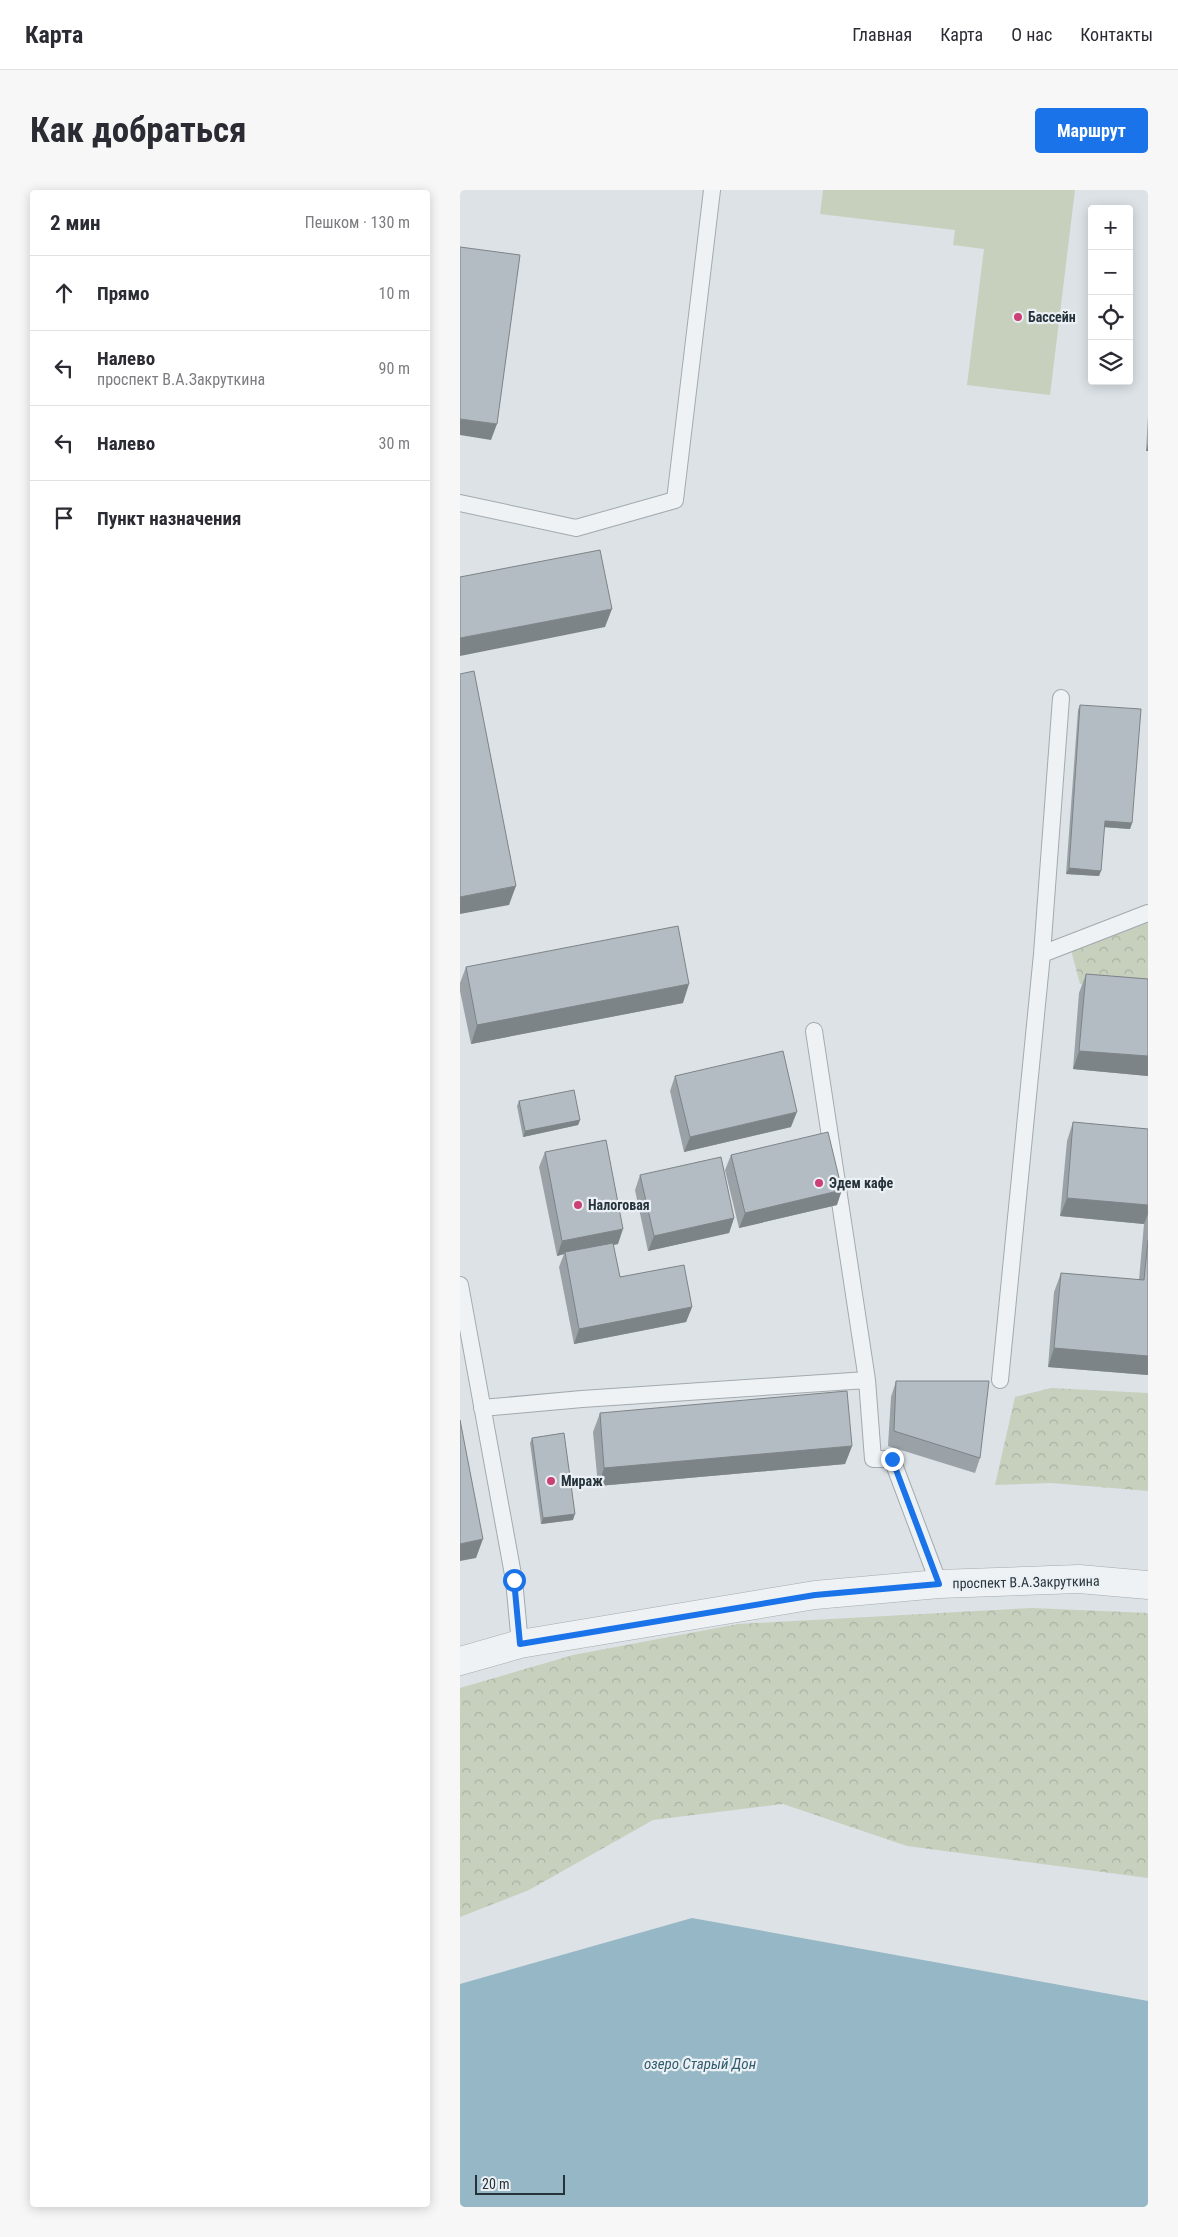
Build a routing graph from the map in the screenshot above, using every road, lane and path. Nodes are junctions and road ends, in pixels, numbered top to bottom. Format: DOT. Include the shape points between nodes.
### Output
graph roads {
  1 [pos="712,190"];
  2 [pos="460,503"];
  3 [pos="1061,698"];
  4 [pos="1148,913"];
  5 [pos="1042,954"];
  6 [pos="814,1031"];
  7 [pos="460,1285"];
  8 [pos="867,1380"];
  9 [pos="1000,1380"];
  10 [pos="482,1408"];
  11 [pos="939,1584"];
  12 [pos="1148,1585"];
  13 [pos="520,1644"];
  14 [pos="460,1661"];
  1 -- 2 [label="lane" via="674,500 576,528"];
  3 -- 5 [label="lane"];
  4 -- 5 [label="lane"];
  5 -- 9 [label="lane"];
  6 -- 8 [label="lane"];
  7 -- 10 [label="lane"];
  8 -- 10 [label="lane"];
  8 -- 11 [label="lane" via="872,1459 892,1459"];
  10 -- 13 [label="lane" via="514,1580"];
  11 -- 12 [label="street, проспект В.А.Закруткина" via="1079,1579"];
  11 -- 13 [label="street, проспект В.А.Закруткина" via="815,1595"];
  13 -- 14 [label="street, проспект В.А.Закруткина"];
}
